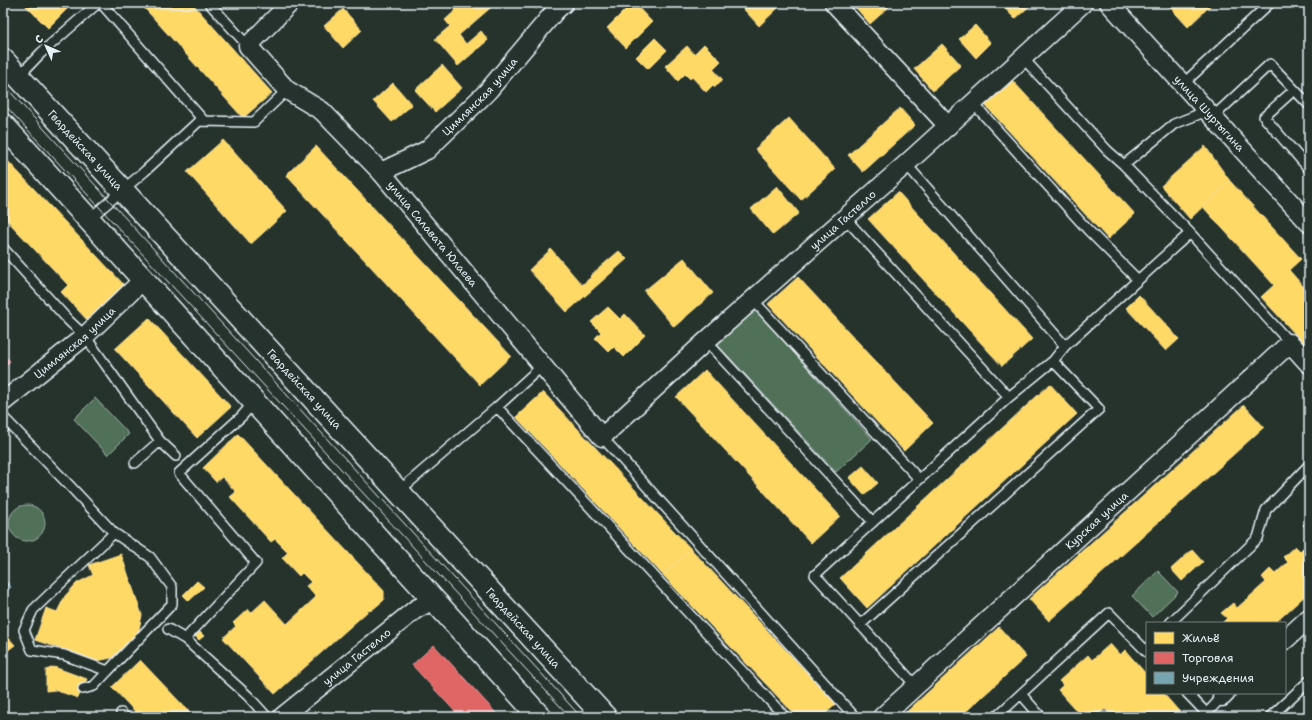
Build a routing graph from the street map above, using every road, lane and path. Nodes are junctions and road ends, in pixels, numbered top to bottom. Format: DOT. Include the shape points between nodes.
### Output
graph roads {
  1 [pos="100,3"];
  2 [pos="209,3"];
  3 [pos="290,3"];
  4 [pos="564,3"];
  5 [pos="834,3"];
  6 [pos="1083,3"];
  7 [pos="1109,3"];
  8 [pos="1270,3"];
  9 [pos="248,46"];
  10 [pos="1022,58"];
  11 [pos="3,60"];
  12 [pos="18,76"];
  13 [pos="1182,84"];
  14 [pos="287,90"];
  15 [pos="1294,90"];
  16 [pos="972,103"];
  17 [pos="1309,105"];
  18 [pos="1210,114"];
  19 [pos="204,121"];
  20 [pos="948,126"];
  21 [pos="5,132"];
  22 [pos="906,164"];
  23 [pos="1124,165"];
  24 [pos="1309,169"];
  25 [pos="381,172"];
  26 [pos="122,190"];
  27 [pos="845,218"];
  28 [pos="88,219"];
  29 [pos="1309,223"];
  30 [pos="1190,233"];
  31 [pos="3,248"];
  32 [pos="143,280"];
  33 [pos="1138,280"];
  34 [pos="753,300"];
  35 [pos="85,336"];
  36 [pos="706,342"];
  37 [pos="1290,343"];
  38 [pos="1065,346"];
  39 [pos="1054,361"];
  40 [pos="1309,364"];
  41 [pos="543,365"];
  42 [pos="1009,397"];
  43 [pos="3,402"];
  44 [pos="254,402"];
  45 [pos="497,407"];
  46 [pos="3,417"];
  47 [pos="602,437"];
  48 [pos="160,441"];
  49 [pos="176,456"];
  50 [pos="135,463"];
  51 [pos="1309,465"];
  52 [pos="919,479"];
  53 [pos="399,491"];
  54 [pos="873,522"];
  55 [pos="114,533"];
  56 [pos="434,600"];
  57 [pos="1309,618"];
  58 [pos="1171,622"];
  59 [pos="860,625"];
  60 [pos="168,629"];
  61 [pos="186,639"];
  62 [pos="1286,639"];
  63 [pos="1146,649"];
  64 [pos="108,671"];
  65 [pos="1309,680"];
  66 [pos="916,686"];
  67 [pos="83,688"];
  68 [pos="1021,694"];
  69 [pos="1188,694"];
  70 [pos="1224,695"];
  71 [pos="1208,715"];
  72 [pos="538,716"];
  73 [pos="267,717"];
  74 [pos="282,717"];
  75 [pos="606,717"];
  76 [pos="785,717"];
  77 [pos="855,717"];
  78 [pos="882,717"];
  79 [pos="996,717"];
  80 [pos="1041,717"];
  81 [pos="1270,717"];
  1 -- 12 [label="lane"];
  1 -- 19 [label="lane"];
  2 -- 9 [label="lane"];
  3 -- 9 [label="street"];
  4 -- 25 [label="street, Цимлянская улица" via="488,92 427,150"];
  5 -- 20 [label="street"];
  6 -- 10 [label="street, улица Гастелло"];
  7 -- 13 [label="street, улица Шуртыгина"];
  8 -- 13 [label="lane"];
  9 -- 14 [label="street, улица Салавата Юлаева"];
  10 -- 16 [label="street, улица Гастелло"];
  10 -- 23 [label="lane"];
  11 -- 12 [label="main road, Гвардейская улица"];
  12 -- 26 [label="main road, Гвардейская улица"];
  13 -- 18 [label="street, улица Шуртыгина"];
  14 -- 19 [label="lane" via="254,122"];
  14 -- 25 [label="street, улица Салавата Юлаева" via="322,111"];
  15 -- 17 [label="lane"];
  15 -- 18 [label="lane" via="1270,64"];
  15 -- 24 [label="lane" via="1264,117"];
  16 -- 20 [label="street, улица Гастелло"];
  16 -- 33 [label="lane" via="1088,230"];
  18 -- 23 [label="lane" via="1174,124"];
  18 -- 29 [label="street, улица Шуртыгина"];
  19 -- 26 [label="lane" via="199,121"];
  20 -- 22 [label="street, улица Гастелло"];
  21 -- 28 [label="main road"];
  22 -- 27 [label="street, улица Гастелло"];
  22 -- 38 [label="lane"];
  23 -- 30 [label="lane"];
  25 -- 41 [label="street, улица Салавата Юлаева"];
  26 -- 28 [label="lane"];
  26 -- 53 [label="main road, Гвардейская улица"];
  27 -- 34 [label="street, улица Гастелло"];
  27 -- 42 [label="lane"];
  28 -- 32 [label="main road"];
  30 -- 33 [label="lane"];
  30 -- 37 [label="lane"];
  31 -- 35 [label="lane"];
  32 -- 35 [label="street, Цимлянская улица"];
  32 -- 44 [label="main road"];
  33 -- 38 [label="lane"];
  34 -- 36 [label="street, улица Гастелло"];
  34 -- 52 [label="lane"];
  35 -- 43 [label="street, Цимлянская улица"];
  35 -- 48 [label="lane"];
  36 -- 47 [label="street, улица Гастелло"];
  36 -- 54 [label="lane"];
  37 -- 40 [label="street"];
  37 -- 66 [label="street, Курская улица"];
  38 -- 39 [label="lane"];
  39 -- 42 [label="lane"];
  39 -- 59 [label="lane" via="1099,409"];
  41 -- 45 [label="lane"];
  41 -- 47 [label="street, улица Салавата Юлаева"];
  42 -- 52 [label="lane"];
  44 -- 56 [label="main road"];
  44 -- 61 [label="lane" via="179,473 256,563"];
  45 -- 53 [label="lane"];
  45 -- 76 [label="lane"];
  46 -- 55 [label="lane"];
  47 -- 77 [label="lane"];
  48 -- 49 [label="lane"];
  48 -- 50 [label="lane"];
  51 -- 58 [label="lane" via="1266,510 1258,538"];
  52 -- 54 [label="lane"];
  53 -- 75 [label="main road, Гвардейская улица"];
  54 -- 59 [label="lane" via="815,575"];
  55 -- 64 [label="lane" via="150,557 172,587 172,604"];
  55 -- 64 [label="lane" via="33,610 24,630 32,650 64,655"];
  56 -- 72 [label="main road"];
  56 -- 74 [label="street, улица Гастелло" via="416,609"];
  57 -- 62 [label="street"];
  59 -- 66 [label="lane"];
  60 -- 61 [label="lane"];
  61 -- 73 [label="lane"];
  63 -- 68 [label="lane" via="1109,613"];
  64 -- 67 [label="lane" via="94,686"];
  65 -- 81 [label="lane"];
  66 -- 78 [label="street, Курская улица"];
  68 -- 79 [label="lane"];
  68 -- 80 [label="lane"];
  69 -- 71 [label="lane"];
  70 -- 71 [label="lane"];
}
